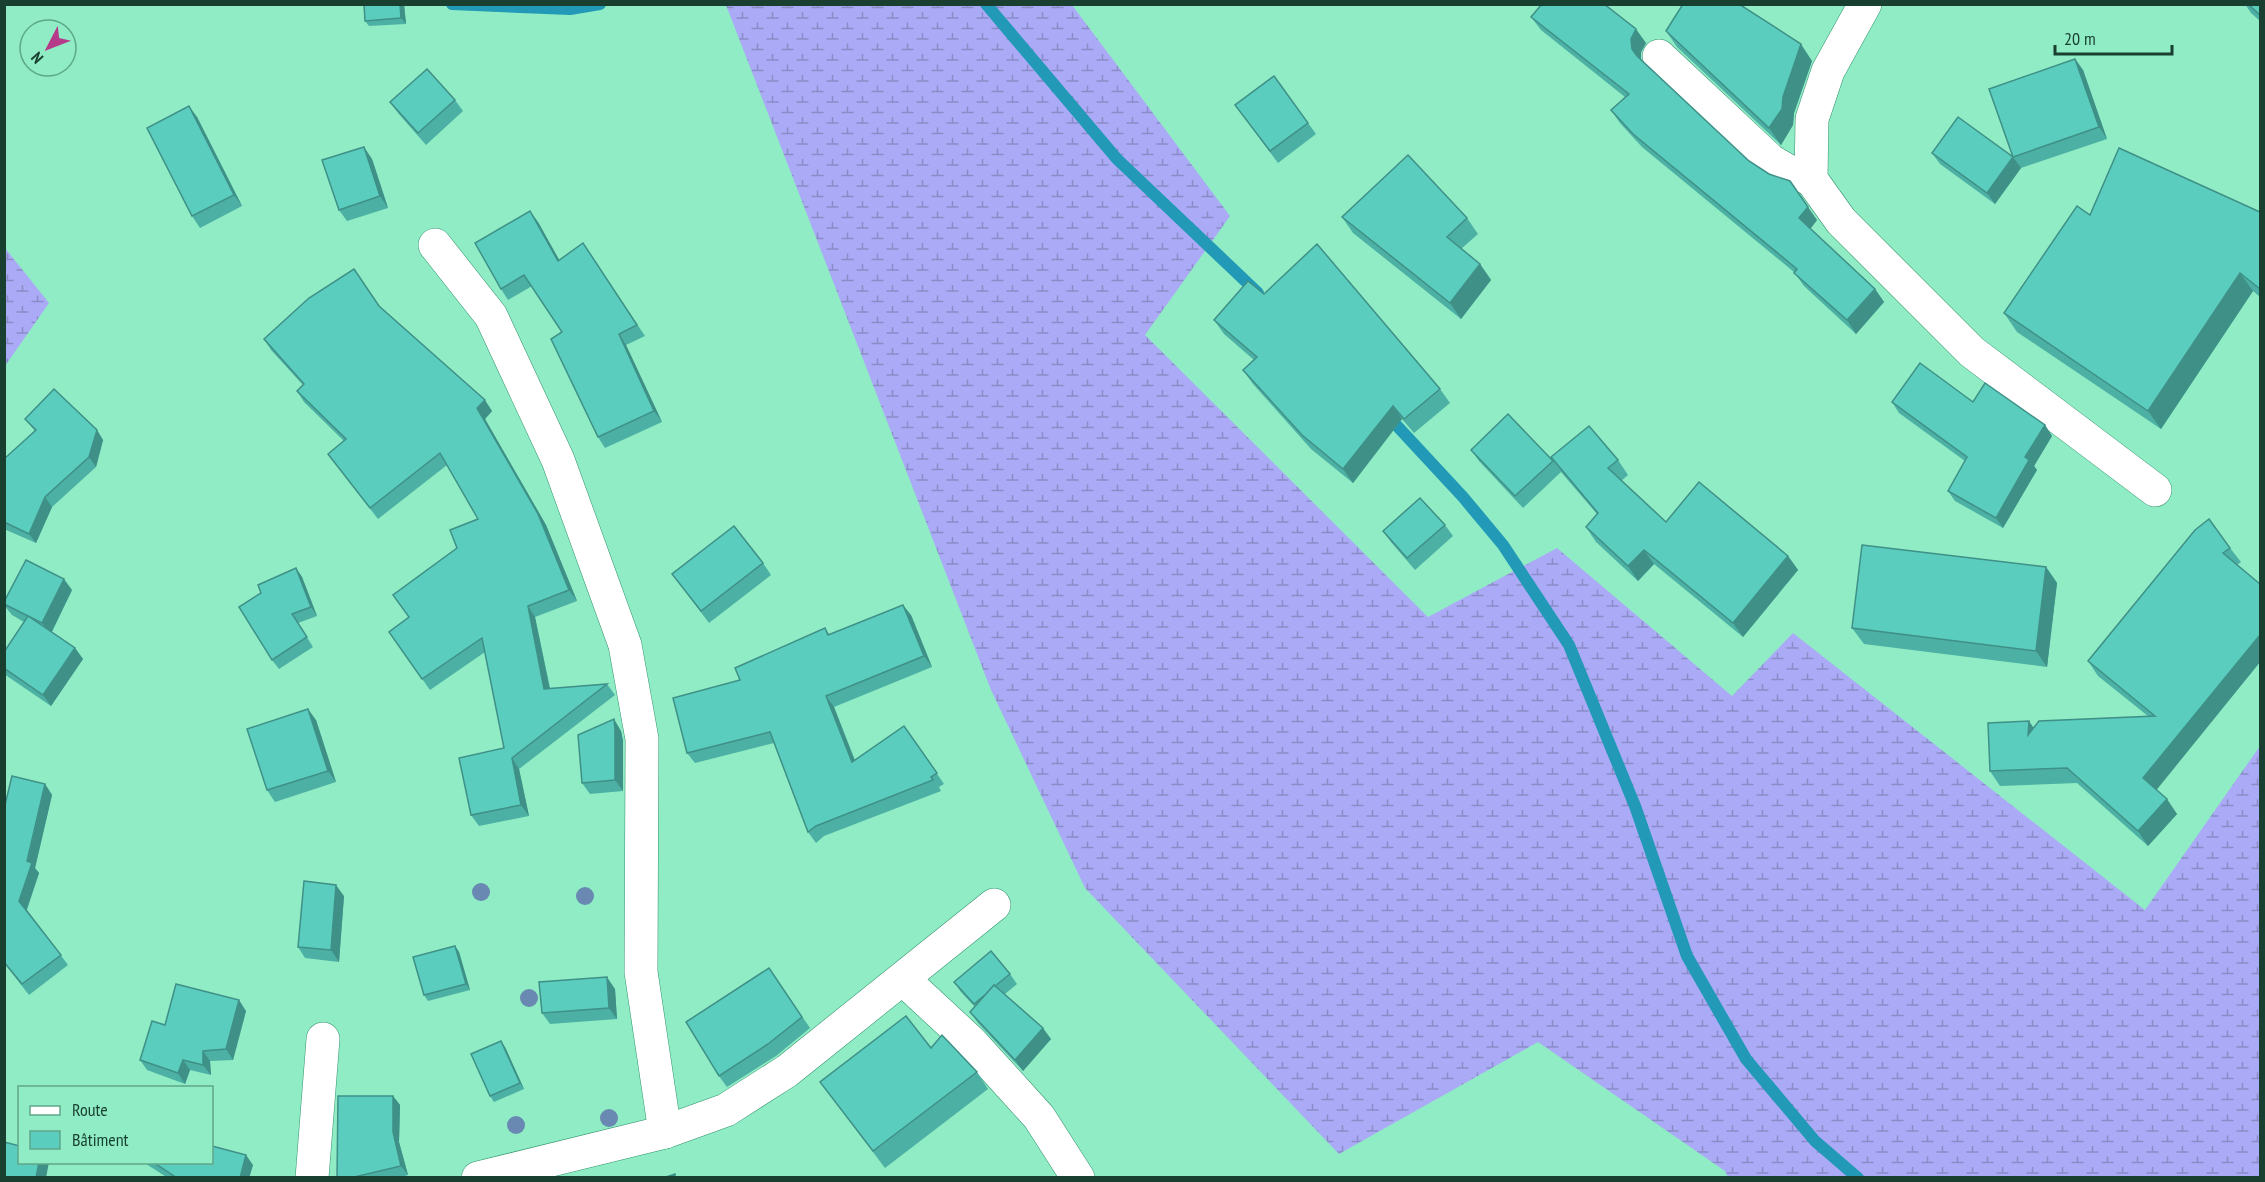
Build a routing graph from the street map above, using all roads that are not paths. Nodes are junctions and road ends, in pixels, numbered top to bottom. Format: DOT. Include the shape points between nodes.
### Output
graph roads {
  1 [pos="1865,4"];
  2 [pos="1659,56"];
  3 [pos="1811,179"];
  4 [pos="435,245"];
  5 [pos="2155,490"];
  6 [pos="994,905"];
  7 [pos="903,978"];
  8 [pos="323,1039"];
  9 [pos="665,1132"];
  10 [pos="312,1178"];
  11 [pos="477,1178"];
  12 [pos="1078,1178"];
  1 -- 3 [label="street" via="1828,71 1812,119"];
  2 -- 3 [label="street" via="1771,161"];
  3 -- 5 [label="street" via="1841,221 1972,352"];
  4 -- 9 [label="street" via="491,316 558,460 625,645 642,739 641,972"];
  6 -- 7 [label="street"];
  7 -- 9 [label="street" via="787,1071 726,1110"];
  7 -- 12 [label="street" via="971,1042 1039,1117"];
  8 -- 10 [label="street"];
  9 -- 11 [label="street"];
}
